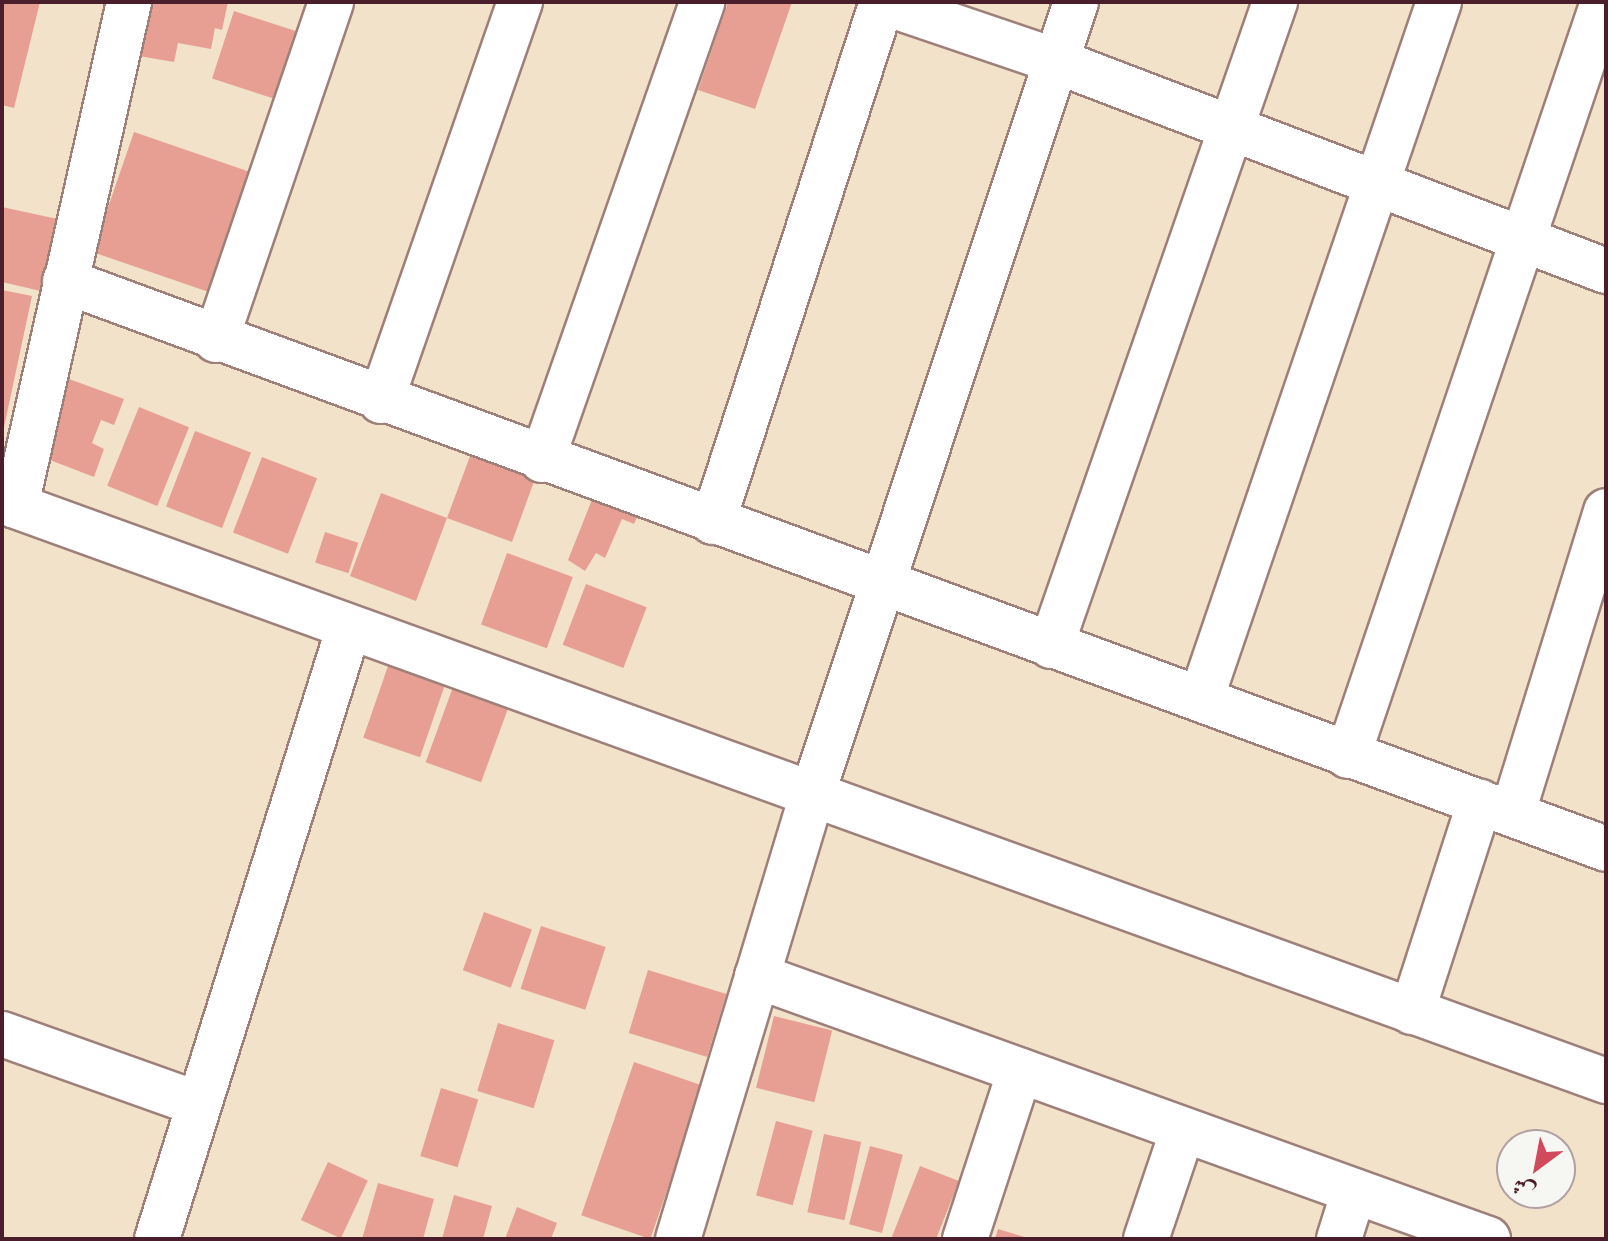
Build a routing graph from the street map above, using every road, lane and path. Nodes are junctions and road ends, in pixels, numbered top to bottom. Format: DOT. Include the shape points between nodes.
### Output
graph roads {
  1 [pos="129,2"];
  2 [pos="331,2"];
  3 [pos="520,2"];
  4 [pos="702,2"];
  5 [pos="1076,2"];
  6 [pos="1275,2"];
  7 [pos="1439,2"];
  8 [pos="1603,2"];
  9 [pos="1056,61"];
  10 [pos="1235,129"];
  11 [pos="1375,187"];
  12 [pos="1521,239"];
  13 [pos="1606,271"];
  14 [pos="65,281"];
  15 [pos="216,340"];
  16 [pos="381,401"];
  17 [pos="542,460"];
  18 [pos="9,504"];
  19 [pos="1606,511"];
  20 [pos="713,522"];
  21 [pos="885,583"];
  22 [pos="349,627"];
  23 [pos="1051,646"];
  24 [pos="1201,699"];
  25 [pos="1348,756"];
  26 [pos="812,795"];
  27 [pos="1496,807"];
  28 [pos="1606,849"];
  29 [pos="757,976"];
  30 [pos="1412,1012"];
  31 [pos="2,1034"];
  32 [pos="1020,1071"];
  33 [pos="1606,1081"];
  34 [pos="199,1104"];
  35 [pos="1183,1130"];
  36 [pos="1354,1191"];
  37 [pos="157,1239"];
  38 [pos="678,1239"];
  39 [pos="965,1239"];
  40 [pos="1146,1239"];
  41 [pos="1339,1239"];
  42 [pos="1488,1239"];
  1 -- 14 [label="street"];
  2 -- 15 [label="street"];
  3 -- 16 [label="street"];
  4 -- 17 [label="street"];
  5 -- 9 [label="street"];
  6 -- 10 [label="street"];
  7 -- 11 [label="street"];
  8 -- 12 [label="street"];
  9 -- 10 [label="street"];
  9 -- 20 [label="street" via="882,2"];
  9 -- 21 [label="street"];
  10 -- 11 [label="street"];
  10 -- 23 [label="street"];
  11 -- 12 [label="street"];
  11 -- 24 [label="street"];
  12 -- 13 [label="street"];
  12 -- 25 [label="street"];
  14 -- 15 [label="street"];
  14 -- 18 [label="street"];
  15 -- 16 [label="street"];
  16 -- 17 [label="street"];
  17 -- 20 [label="street"];
  18 -- 22 [label="street"];
  19 -- 27 [label="street"];
  20 -- 21 [label="street"];
  21 -- 23 [label="street"];
  21 -- 26 [label="street"];
  22 -- 26 [label="street"];
  22 -- 34 [label="street"];
  23 -- 24 [label="street"];
  24 -- 25 [label="street"];
  25 -- 27 [label="street"];
  26 -- 29 [label="street"];
  26 -- 30 [label="street"];
  27 -- 28 [label="street"];
  27 -- 30 [label="street"];
  29 -- 32 [label="street"];
  29 -- 38 [label="street"];
  30 -- 33 [label="street"];
  31 -- 34 [label="street"];
  32 -- 35 [label="street"];
  32 -- 39 [label="street"];
  34 -- 37 [label="street"];
  35 -- 36 [label="street"];
  35 -- 40 [label="street"];
  36 -- 41 [label="street"];
  36 -- 42 [label="street"];
}
